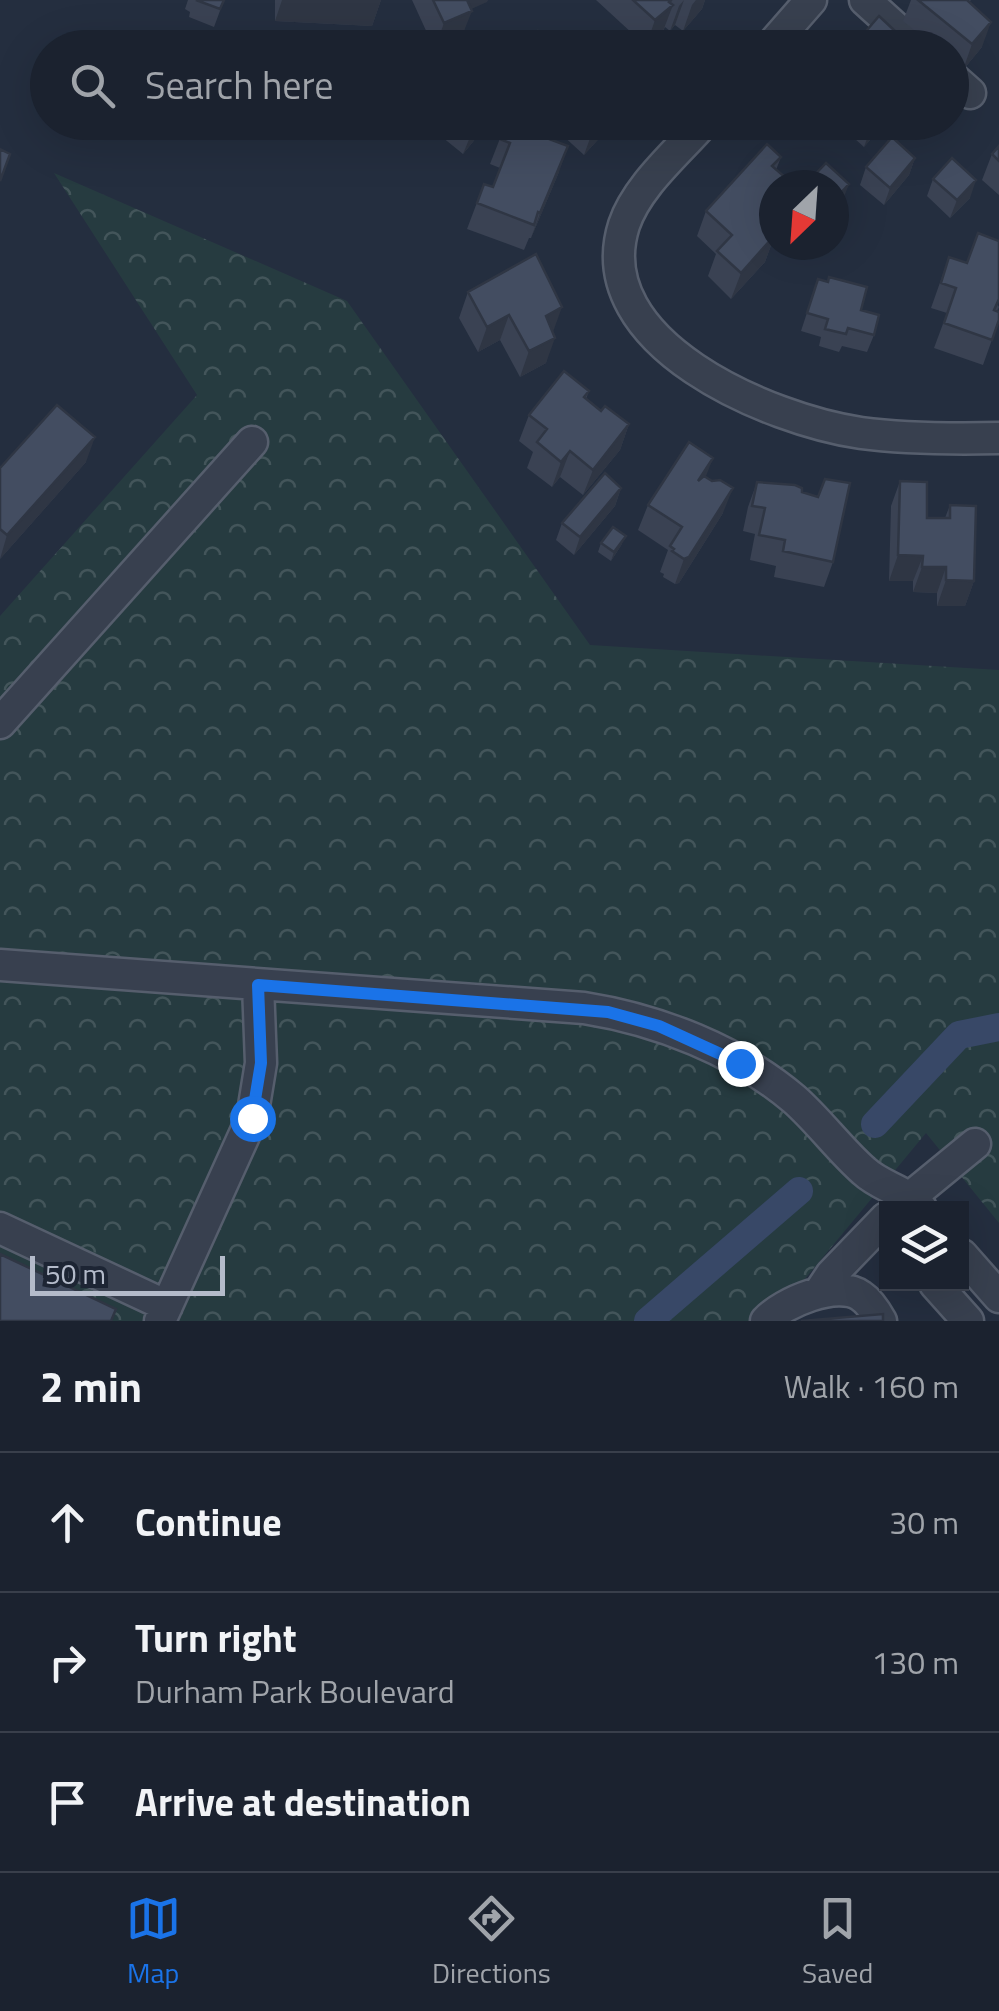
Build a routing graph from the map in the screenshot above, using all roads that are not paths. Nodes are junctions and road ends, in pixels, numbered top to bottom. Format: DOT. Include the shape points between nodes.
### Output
graph roads {
  1 [pos="811,0"];
  2 [pos="865,0"];
  3 [pos="785,30"];
  4 [pos="898,30"];
  5 [pos="688,140"];
  6 [pos="999,438"];
  7 [pos="252,442"];
  8 [pos="0,723"];
  9 [pos="0,966"];
  10 [pos="258,985"];
  11 [pos="975,1144"];
  12 [pos="887,1201"];
  13 [pos="911,1201"];
  14 [pos="0,1228"];
  15 [pos="879,1231"];
  16 [pos="969,1263"];
  17 [pos="941,1291"];
  18 [pos="819,1293"];
  19 [pos="999,1297"];
  20 [pos="164,1314"];
  21 [pos="766,1321"];
  22 [pos="882,1321"];
  23 [pos="968,1321"];
  1 -- 3 [label="street"];
  2 -- 4 [label="street"];
  5 -- 6 [label="street" via="635,202 622,231 624,282 655,337 728,388 812,422 862,433"];
  7 -- 8 [label="street"];
  9 -- 10 [label="street"];
  10 -- 12 [label="street" via="584,1008 659,1026 713,1048 782,1090"];
  10 -- 20 [label="street" via="261,1063 252,1118"];
  11 -- 13 [label="street"];
  14 -- 20 [label="street"];
  15 -- 18 [label="street"];
  16 -- 19 [label="street"];
  17 -- 23 [label="street"];
  18 -- 21 [label="street" via="788,1302"];
  18 -- 22 [label="street" via="862,1296"];
}
